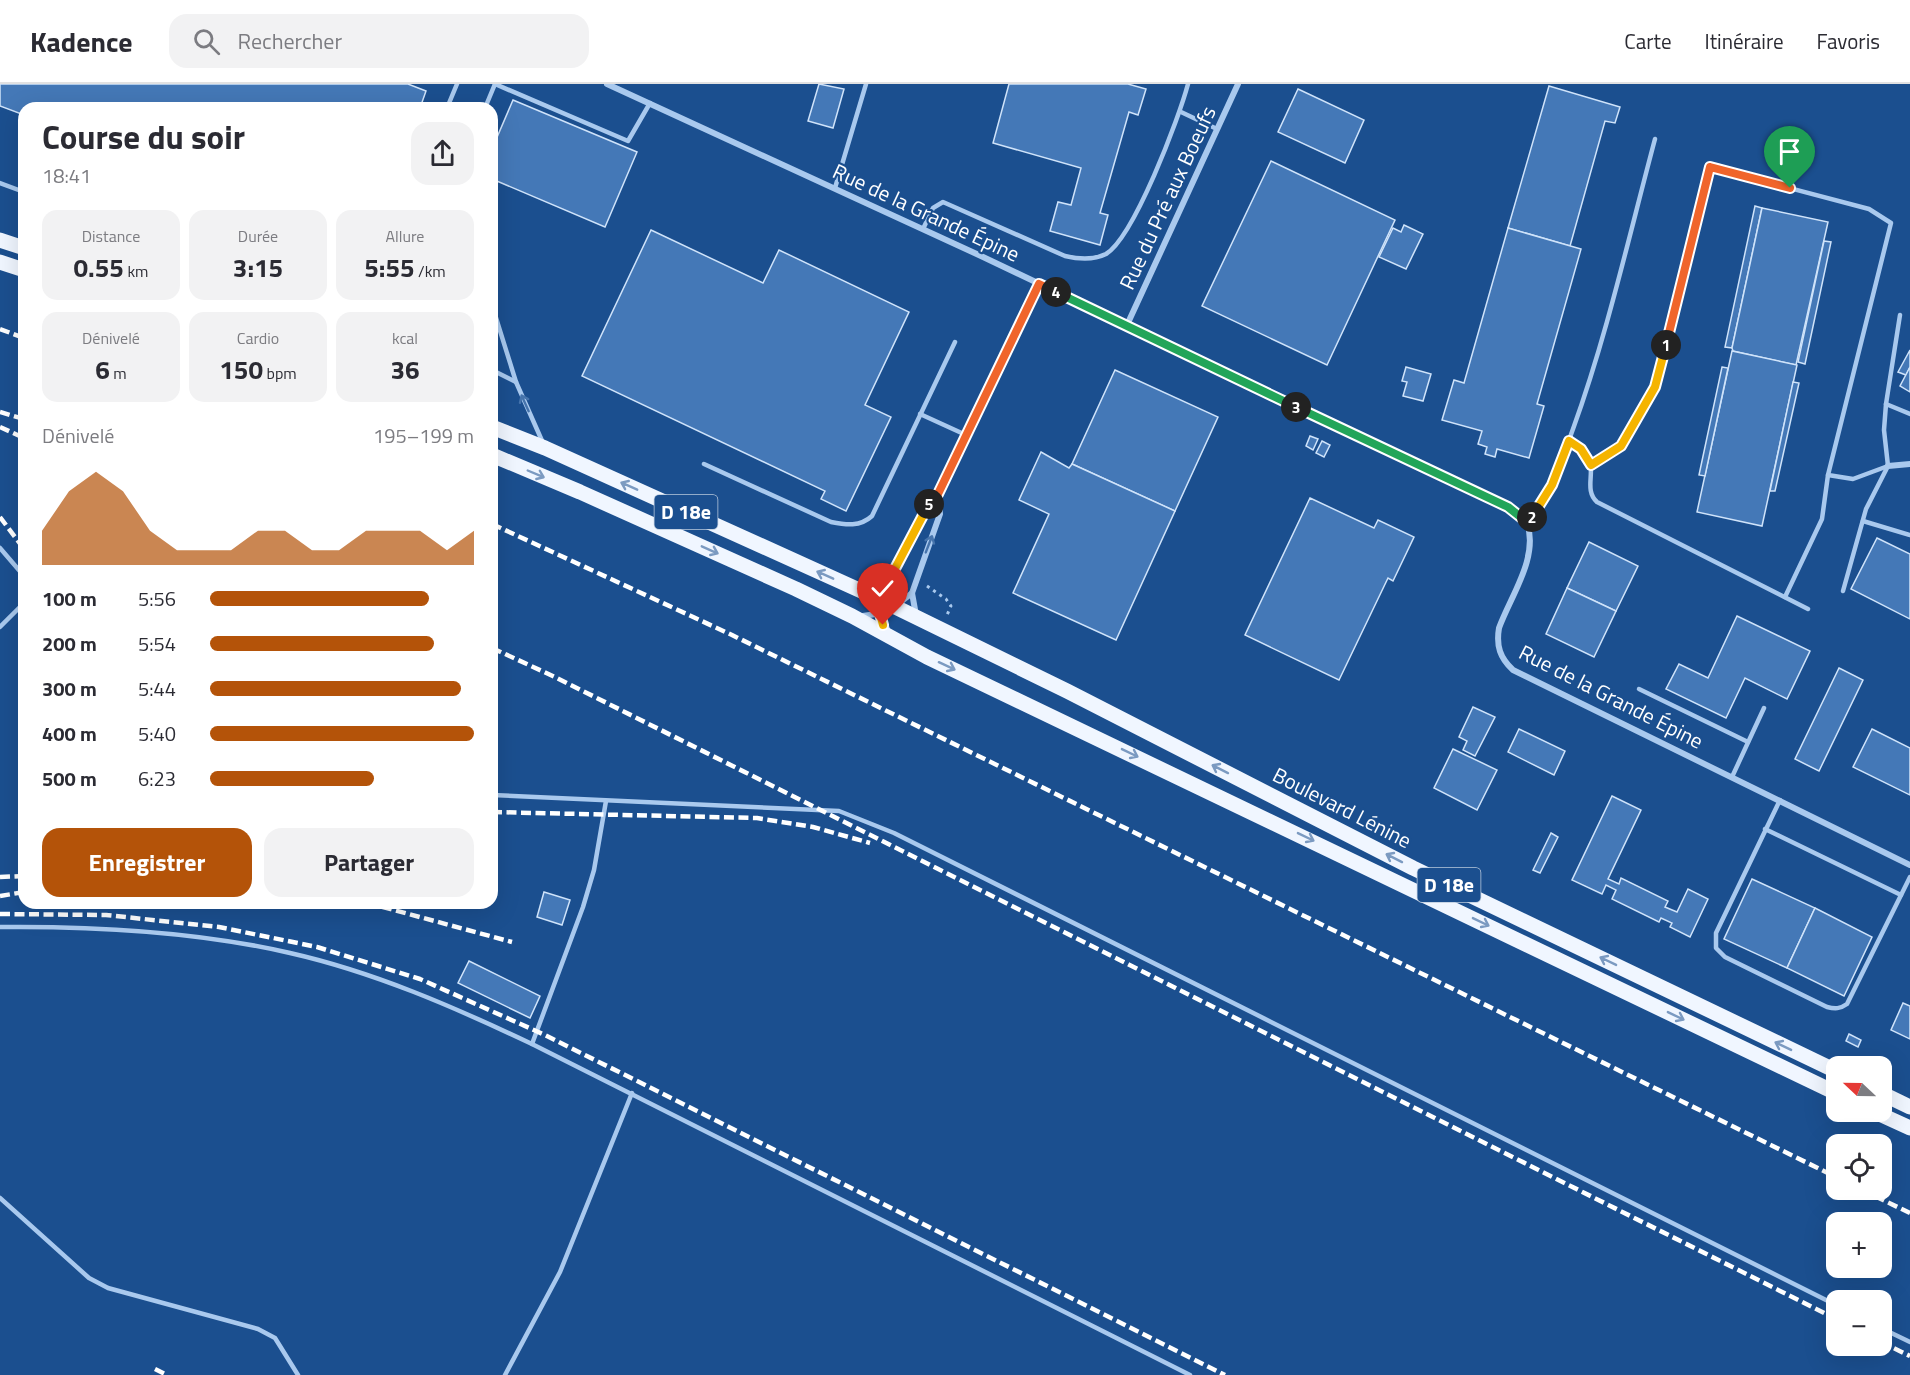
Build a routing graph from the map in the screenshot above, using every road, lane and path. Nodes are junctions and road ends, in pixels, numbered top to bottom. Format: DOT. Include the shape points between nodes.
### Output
graph roads {
  1 [pos="457,84"];
  2 [pos="495,84"];
  3 [pos="608,84"];
  4 [pos="866,84"];
  5 [pos="1188,84"];
  6 [pos="1238,84"];
  7 [pos="450,102"];
  8 [pos="488,102"];
  9 [pos="650,103"];
  10 [pos="1181,112"];
  11 [pos="1218,129"];
  12 [pos="1655,139"];
  13 [pos="0,183"];
  14 [pos="835,188"];
  15 [pos="18,190"];
  16 [pos="923,229"];
  17 [pos="0,240"];
  18 [pos="18,246"];
  19 [pos="0,262"];
  20 [pos="18,268"];
  21 [pos="1039,284"];
  22 [pos="1900,315"];
  23 [pos="498,324"];
  24 [pos="1127,326"];
  25 [pos="955,342"];
  26 [pos="498,373"];
  27 [pos="516,382"];
  28 [pos="1886,404"];
  29 [pos="920,414"];
  30 [pos="1910,414"];
  31 [pos="498,429"];
  32 [pos="966,435"];
  33 [pos="1569,441"];
  34 [pos="545,448"];
  35 [pos="498,458"];
  36 [pos="704,464"];
  37 [pos="1910,464"];
  38 [pos="1591,465"];
  39 [pos="1888,466"];
  40 [pos="1828,475"];
  41 [pos="938,494"];
  42 [pos="1863,521"];
  43 [pos="1527,522"];
  44 [pos="1910,535"];
  45 [pos="0,548"];
  46 [pos="18,569"];
  47 [pos="1843,591"];
  48 [pos="912,593"];
  49 [pos="1785,597"];
  50 [pos="879,599"];
  51 [pos="896,608"];
  52 [pos="18,609"];
  53 [pos="1808,609"];
  54 [pos="880,615"];
  55 [pos="852,616"];
  56 [pos="918,619"];
  57 [pos="0,627"];
  58 [pos="894,639"];
  59 [pos="1639,689"];
  60 [pos="1764,708"];
  61 [pos="1748,742"];
  62 [pos="1732,777"];
  63 [pos="498,795"];
  64 [pos="1780,800"];
  65 [pos="606,801"];
  66 [pos="1766,830"];
  67 [pos="1910,865"];
  68 [pos="1910,877"];
  69 [pos="1901,895"];
  70 [pos="0,927"];
  71 [pos="532,1044"];
  72 [pos="1826,1066"];
  73 [pos="1826,1088"];
  74 [pos="632,1094"];
  75 [pos="1892,1098"];
  76 [pos="1910,1107"];
  77 [pos="1892,1120"];
  78 [pos="1910,1128"];
  79 [pos="0,1198"];
  80 [pos="1826,1300"];
  81 [pos="1892,1333"];
  82 [pos="1910,1342"];
  83 [pos="298,1375"];
  84 [pos="506,1375"];
  85 [pos="1190,1375"];
  1 -- 7 [label="lane"];
  2 -- 8 [label="lane"];
  2 -- 9 [label="lane" via="628,141"];
  3 -- 9 [label="street, Rue de la Grande Épine"];
  4 -- 14 [label="lane"];
  5 -- 10 [label="lane"];
  6 -- 11 [label="street, Rue du Pré aux Boeufs"];
  9 -- 14 [label="street, Rue de la Grande Épine"];
  10 -- 11 [label="lane"];
  10 -- 16 [label="lane" via="1132,222 1116,246 1105,254 1078,259 1065,256 943,202 933,208"];
  11 -- 24 [label="street, Rue du Pré aux Boeufs"];
  12 -- 33 [label="lane" via="1590,381"];
  13 -- 15 [label="lane"];
  14 -- 16 [label="street, Rue de la Grande Épine"];
  16 -- 21 [label="street, Rue de la Grande Épine"];
  17 -- 18 [label="main road"];
  19 -- 20 [label="main road"];
  21 -- 24 [label="street, Rue de la Grande Épine"];
  21 -- 32 [label="street"];
  22 -- 28 [label="lane"];
  23 -- 27 [label="lane"];
  24 -- 43 [label="street, Rue de la Grande Épine" via="1508,507"];
  25 -- 29 [label="lane"];
  26 -- 27 [label="lane"];
  34 -- 27 [label="lane, one-way"];
  28 -- 30 [label="lane"];
  28 -- 39 [label="lane"];
  29 -- 32 [label="lane"];
  29 -- 36 [label="lane" via="872,516 859,524 831,522"];
  31 -- 34 [label="main road, Boulevard Lénine / D 18e"];
  32 -- 41 [label="street"];
  33 -- 38 [label="lane" via="1581,449"];
  33 -- 43 [label="lane" via="1544,501"];
  50 -- 34 [label="main road, Boulevard Lénine / D 18e, one-way"];
  35 -- 55 [label="main road, Boulevard Lénine / D 18e, one-way"];
  37 -- 39 [label="street"];
  38 -- 40 [label="lane" via="1621,446 1655,387 1710,167 1869,209 1891,223"];
  38 -- 49 [label="lane" via="1590,492 1597,502"];
  39 -- 40 [label="lane" via="1853,479"];
  39 -- 42 [label="lane"];
  40 -- 49 [label="lane" via="1822,519"];
  48 -- 41 [label="street, one-way" via="940,514"];
  41 -- 50 [label="street" via="926,507"];
  42 -- 44 [label="lane"];
  42 -- 47 [label="lane"];
  43 -- 62 [label="street, Rue de la Grande Épine" via="1532,542 1529,556 1498,628 1497,640 1504,662 1513,670"];
  45 -- 46 [label="lane"];
  48 -- 51 [label="street"];
  48 -- 56 [label="street"];
  49 -- 53 [label="lane"];
  50 -- 51 [label="main road, Boulevard Lénine / D 18e"];
  50 -- 54 [label="street"];
  51 -- 54 [label="street, Boulevard Lénine / D 18e"];
  51 -- 56 [label="main road, Boulevard Lénine / D 18e"];
  52 -- 57 [label="lane"];
  54 -- 55 [label="street, Boulevard Lénine / D 18e"];
  54 -- 58 [label="street"];
  55 -- 58 [label="main road, Boulevard Lénine / D 18e"];
  72 -- 56 [label="main road, Boulevard Lénine / D 18e, one-way" via="1413,868"];
  58 -- 73 [label="main road, Boulevard Lénine / D 18e, one-way"];
  59 -- 61 [label="lane"];
  60 -- 61 [label="lane"];
  61 -- 62 [label="lane"];
  62 -- 64 [label="street, Rue de la Grande Épine"];
  63 -- 65 [label="lane"];
  64 -- 66 [label="lane"];
  64 -- 67 [label="street, Rue de la Grande Épine"];
  65 -- 71 [label="lane" via="583,907"];
  65 -- 80 [label="lane" via="839,811 858,818"];
  66 -- 69 [label="lane"];
  66 -- 69 [label="lane" via="1716,933 1716,948 1725,957 1827,1007 1836,1009 1847,1004"];
  68 -- 69 [label="lane"];
  70 -- 71 [label="lane" via="81,926 290,952 377,978 459,1009"];
  71 -- 74 [label="lane"];
  74 -- 84 [label="lane" via="560,1272"];
  74 -- 85 [label="lane"];
  75 -- 76 [label="main road"];
  77 -- 78 [label="main road"];
  79 -- 83 [label="lane" via="89,1278 108,1288 258,1329 275,1338"];
  81 -- 82 [label="lane"];
}
